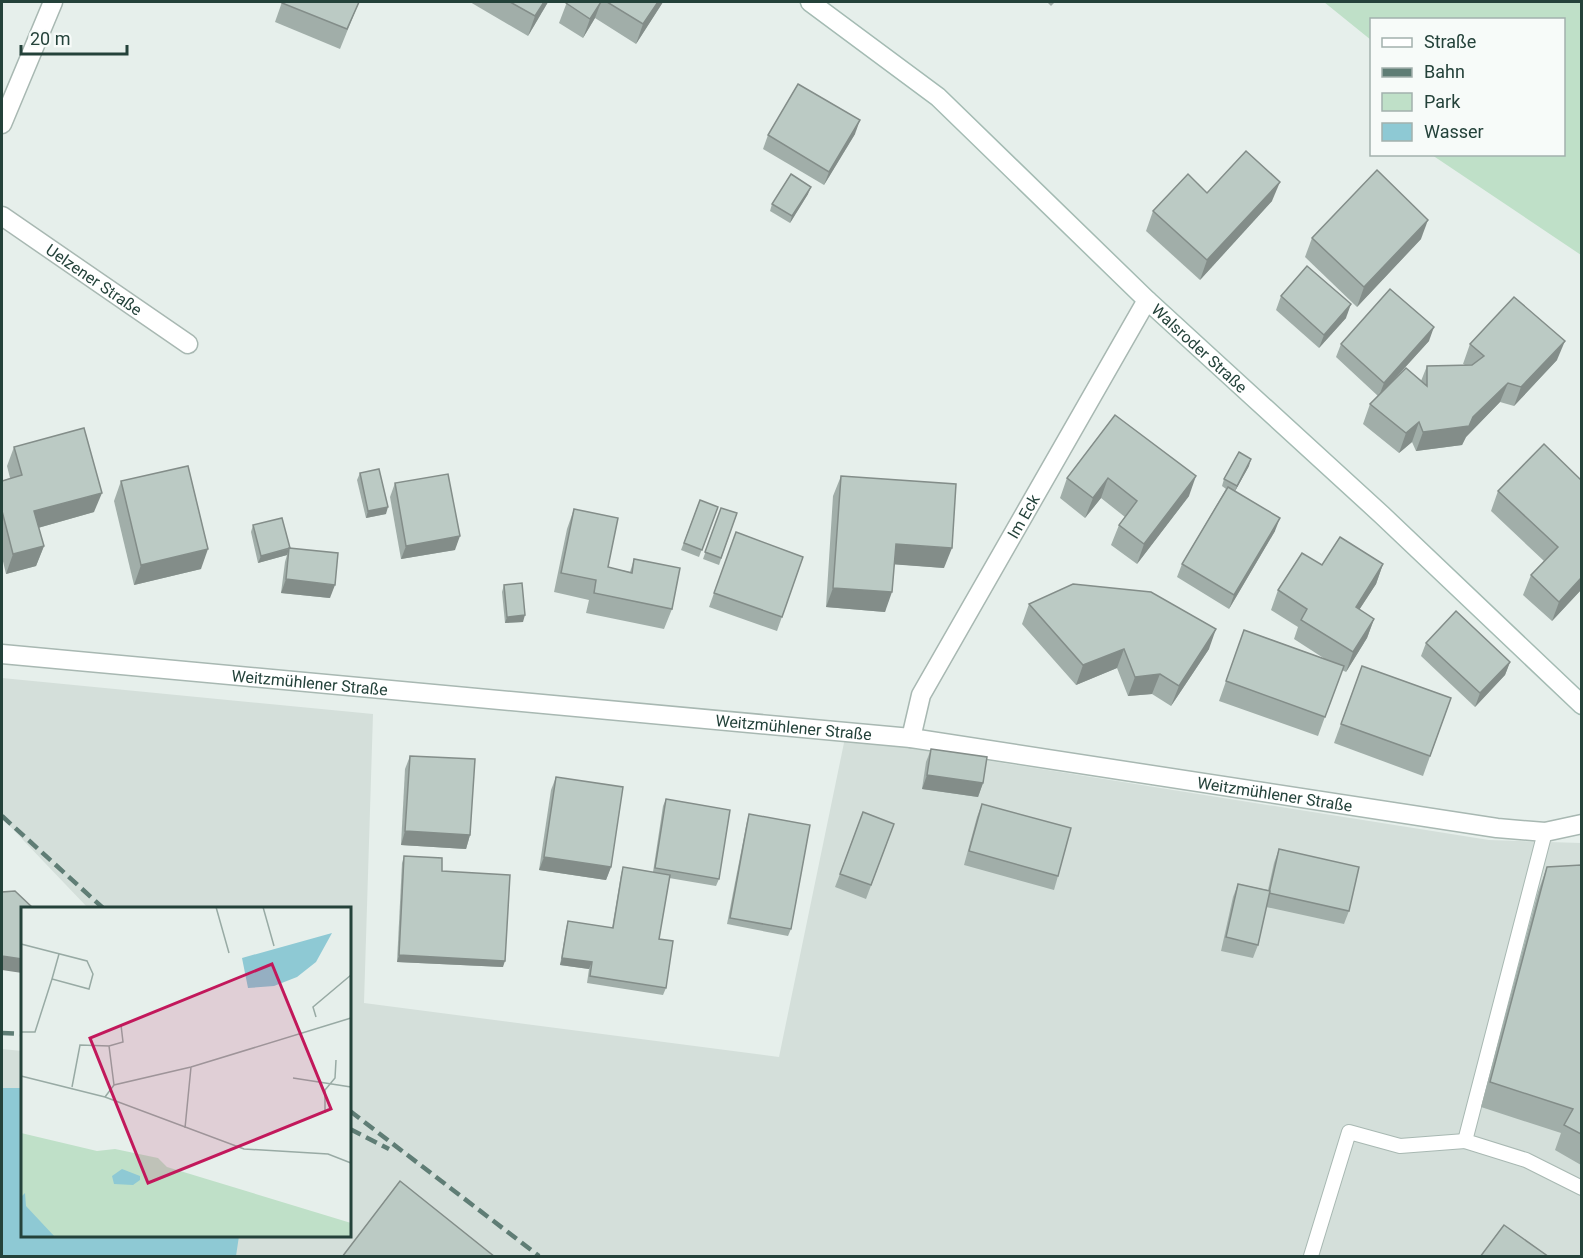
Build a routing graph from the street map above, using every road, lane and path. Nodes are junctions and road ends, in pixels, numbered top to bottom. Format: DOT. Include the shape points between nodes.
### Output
graph roads {
  1 [pos="53,2"];
  2 [pos="810,2"];
  3 [pos="2,124"];
  4 [pos="2,216"];
  5 [pos="1147,300"];
  6 [pos="188,344"];
  7 [pos="2,654"];
  8 [pos="1581,705"];
  9 [pos="911,738"];
  10 [pos="1581,824"];
  11 [pos="1545,832"];
  12 [pos="1465,1141"];
  13 [pos="1581,1188"];
  14 [pos="1311,1257"];
  1 -- 3 [label="street"];
  2 -- 5 [label="street, Walsroder Straße" via="938,97"];
  4 -- 6 [label="street, Uelzener Straße"];
  5 -- 8 [label="street, Walsroder Straße" via="1382,515"];
  5 -- 9 [label="street, Im Eck" via="921,695"];
  7 -- 9 [label="street, Weitzmühlener Straße"];
  9 -- 11 [label="street, Weitzmühlener Straße" via="1497,828"];
  10 -- 11 [label="street, Weitzmühlener Straße"];
  11 -- 12 [label="lane"];
  12 -- 13 [label="lane" via="1526,1160"];
  12 -- 14 [label="lane" via="1400,1146 1349,1132"];
}
